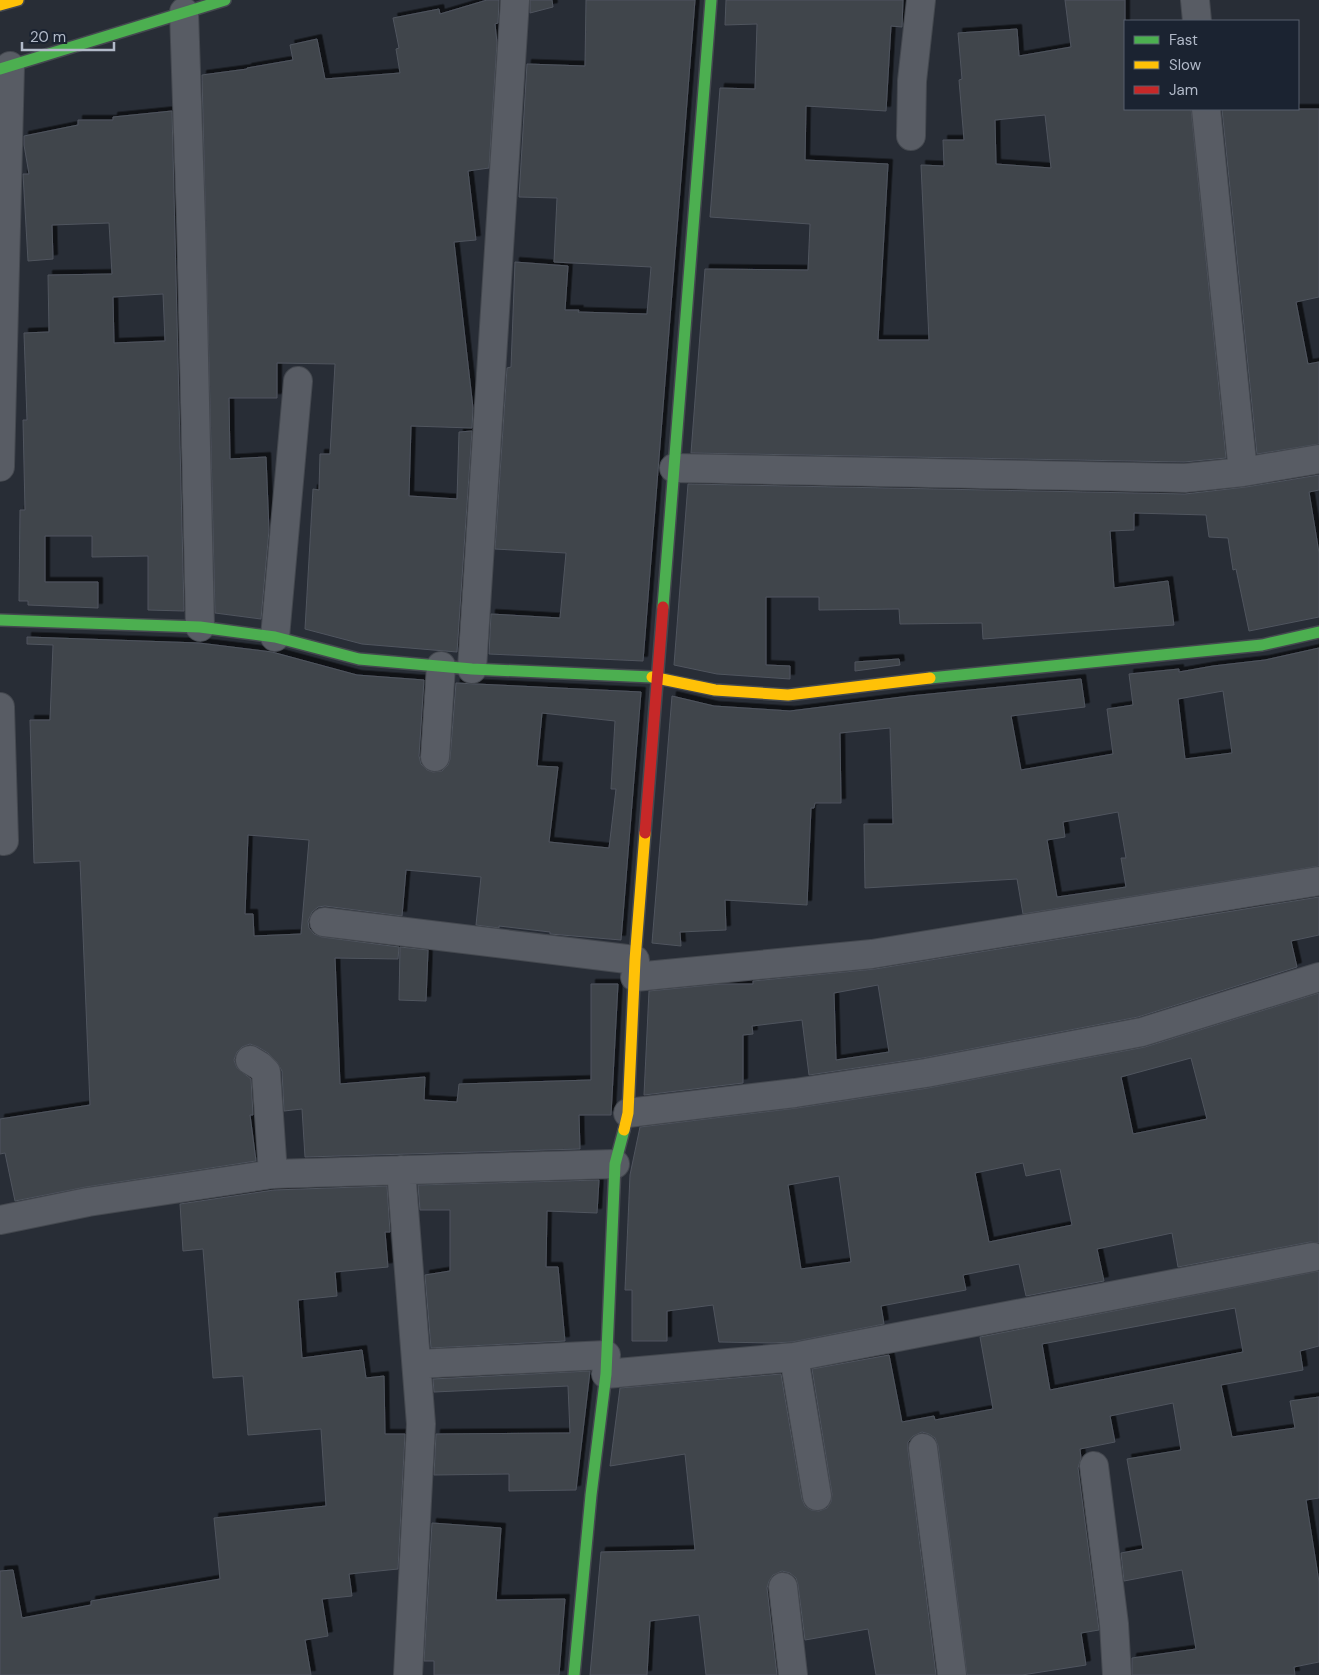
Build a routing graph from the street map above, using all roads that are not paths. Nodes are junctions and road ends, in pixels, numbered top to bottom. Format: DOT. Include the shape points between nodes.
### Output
graph roads {
  1 [pos="18,0"];
  2 [pos="225,0"];
  3 [pos="515,0"];
  4 [pos="711,0"];
  5 [pos="921,0"];
  6 [pos="1195,0"];
  7 [pos="0,5"];
  8 [pos="184,12"];
  9 [pos="1197,20"];
  10 [pos="5,68"];
  11 [pos="1206,110"];
  12 [pos="911,136"];
  13 [pos="298,381"];
  14 [pos="1319,460"];
  15 [pos="0,467"];
  16 [pos="674,468"];
  17 [pos="1243,472"];
  18 [pos="0,620"];
  19 [pos="200,627"];
  20 [pos="1319,632"];
  21 [pos="274,637"];
  22 [pos="441,666"];
  23 [pos="472,669"];
  24 [pos="656,677"];
  25 [pos="0,707"];
  26 [pos="434,756"];
  27 [pos="4,841"];
  28 [pos="1319,881"];
  29 [pos="324,922"];
  30 [pos="635,969"];
  31 [pos="1319,977"];
  32 [pos="250,1060"];
  33 [pos="628,1113"];
  34 [pos="615,1164"];
  35 [pos="401,1170"];
  36 [pos="273,1174"];
  37 [pos="0,1220"];
  38 [pos="1313,1257"];
  39 [pos="794,1357"];
  40 [pos="417,1364"];
  41 [pos="606,1365"];
  42 [pos="923,1448"];
  43 [pos="1094,1466"];
  44 [pos="817,1496"];
  45 [pos="783,1587"];
  46 [pos="408,1675"];
  47 [pos="574,1675"];
  48 [pos="793,1675"];
  49 [pos="952,1675"];
  50 [pos="1117,1675"];
  1 -- 7 [label="street"];
  2 -- 8 [label="street"];
  3 -- 23 [label="street"];
  4 -- 16 [label="street"];
  5 -- 12 [label="street" via="912,81"];
  6 -- 9 [label="street"];
  8 -- 10 [label="street"];
  8 -- 19 [label="street"];
  10 -- 15 [label="street"];
  11 -- 17 [label="street"];
  13 -- 21 [label="street"];
  14 -- 17 [label="street"];
  16 -- 17 [label="street" via="1185,478"];
  16 -- 24 [label="street"];
  18 -- 19 [label="street"];
  19 -- 21 [label="street"];
  20 -- 24 [label="street" via="1262,645 788,695 715,690"];
  21 -- 22 [label="street" via="359,659"];
  22 -- 23 [label="street"];
  22 -- 26 [label="street"];
  23 -- 24 [label="street"];
  24 -- 30 [label="street"];
  25 -- 27 [label="street"];
  28 -- 30 [label="street" via="872,954"];
  29 -- 30 [label="street"];
  30 -- 33 [label="street"];
  31 -- 33 [label="street" via="1142,1032 926,1073"];
  32 -- 36 [label="street" via="266,1072"];
  33 -- 34 [label="street"];
  34 -- 35 [label="street"];
  34 -- 41 [label="street"];
  35 -- 36 [label="street"];
  35 -- 40 [label="street"];
  36 -- 37 [label="street" via="88,1202"];
  38 -- 39 [label="street"];
  39 -- 41 [label="street"];
  39 -- 44 [label="street"];
  40 -- 41 [label="street"];
  40 -- 46 [label="street" via="421,1424"];
  41 -- 47 [label="street"];
  42 -- 49 [label="street"];
  43 -- 50 [label="street" via="1114,1624"];
  45 -- 48 [label="street"];
}
